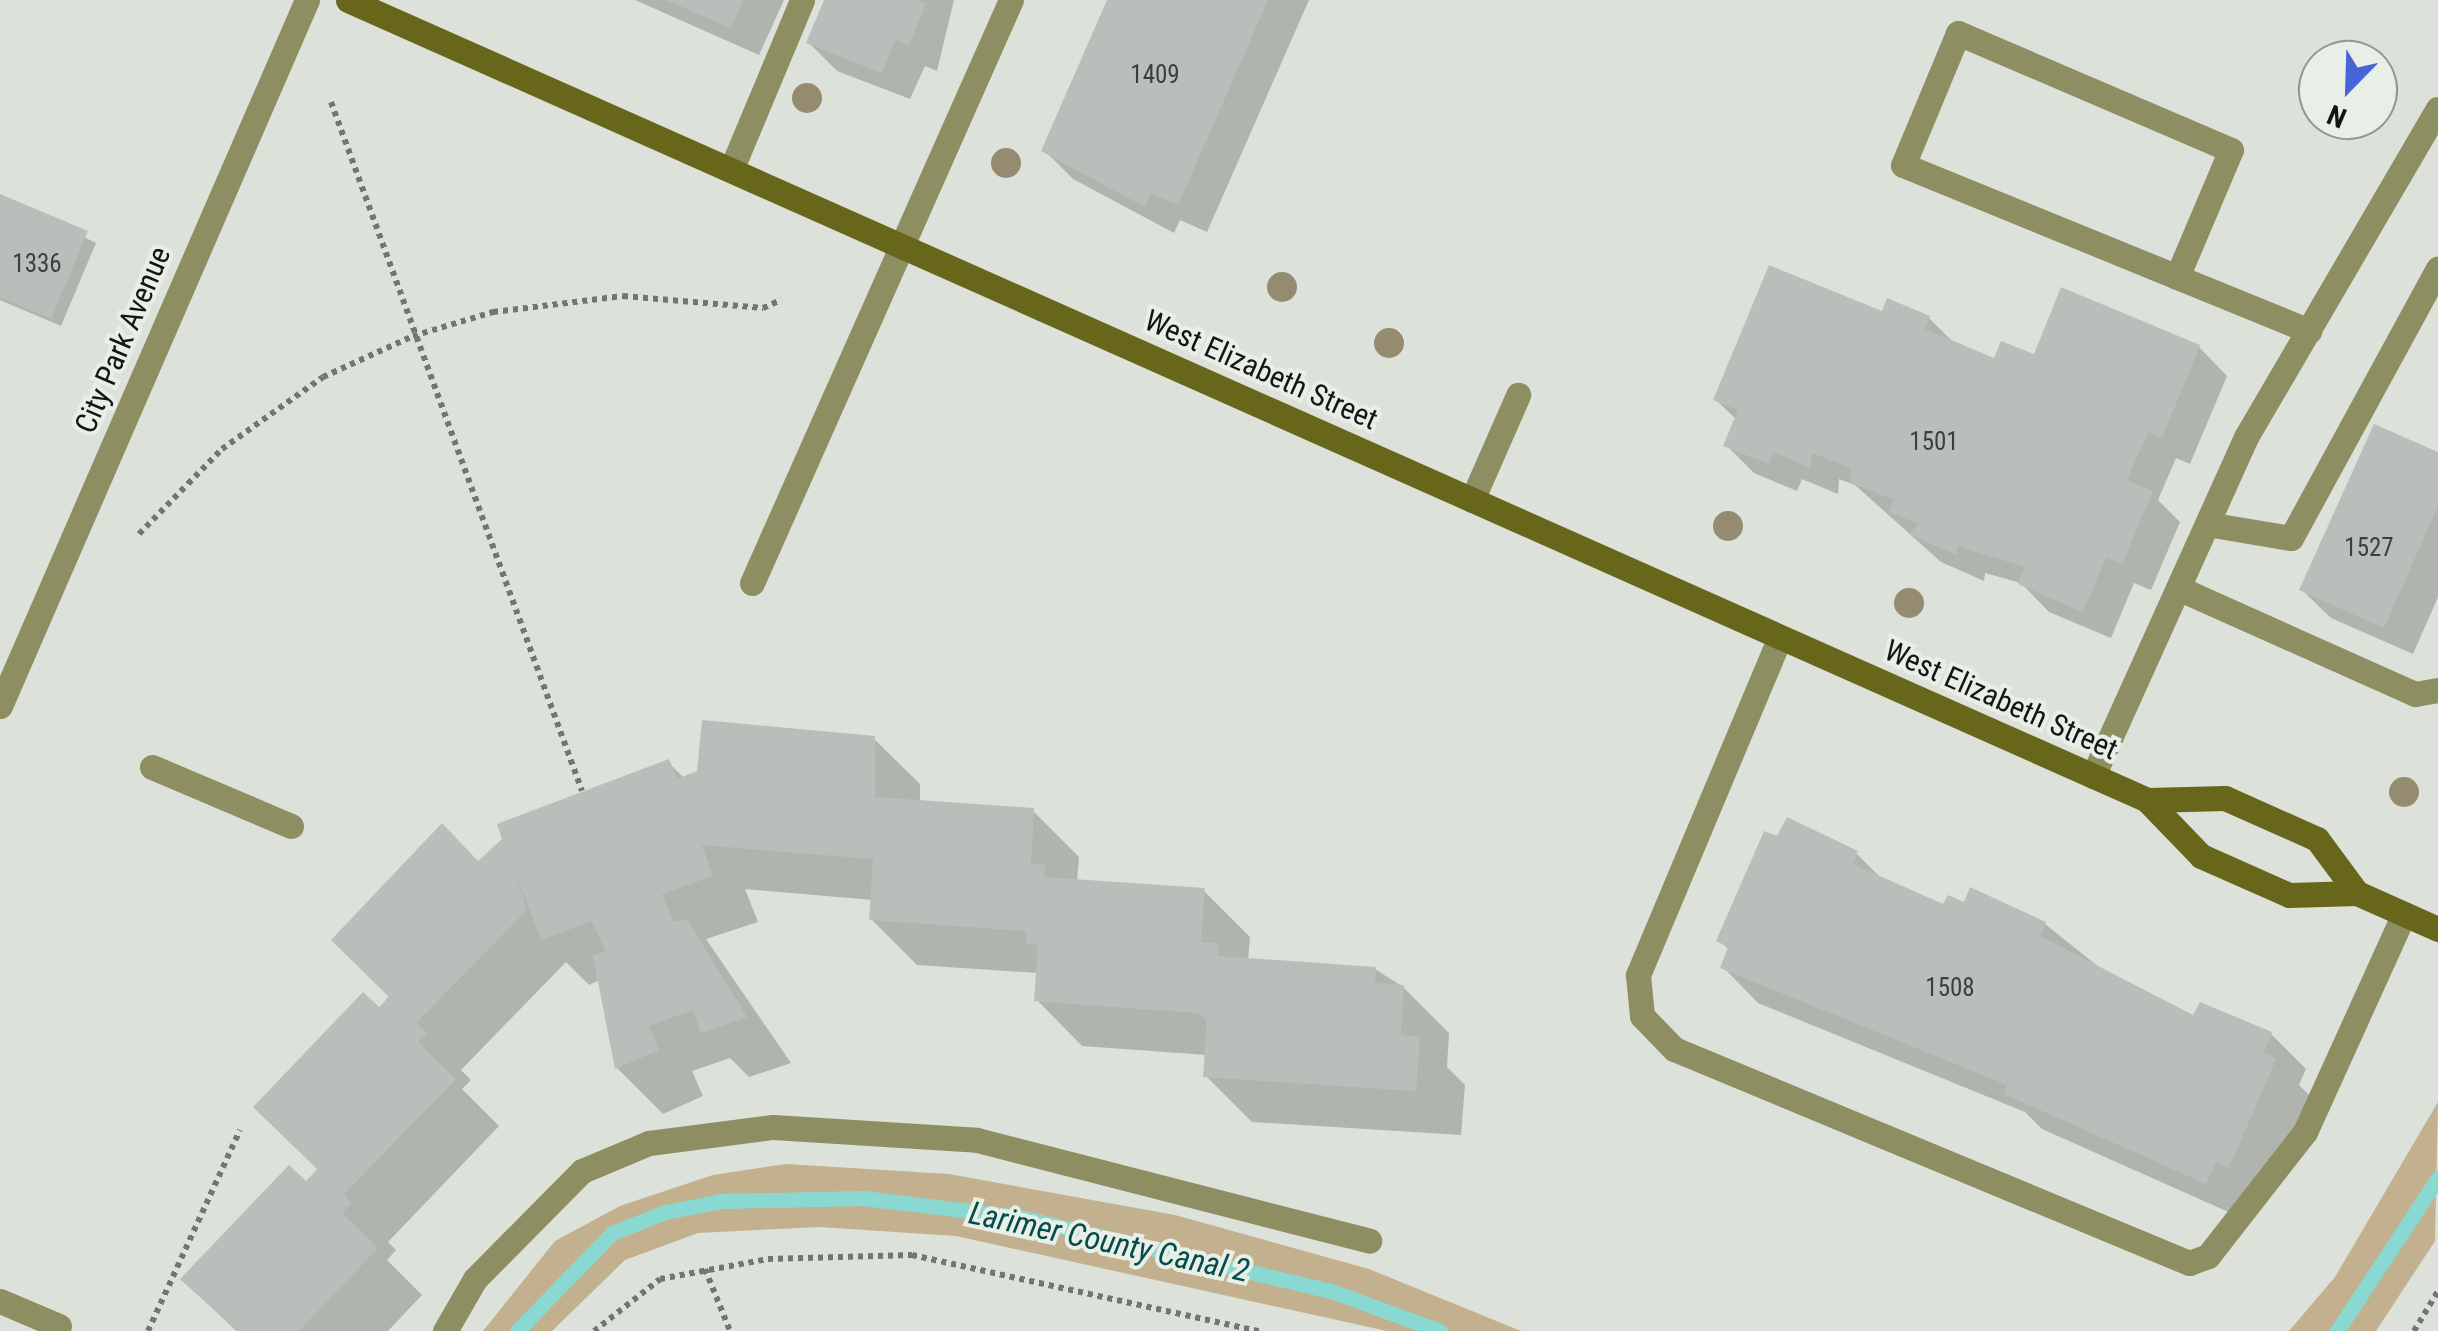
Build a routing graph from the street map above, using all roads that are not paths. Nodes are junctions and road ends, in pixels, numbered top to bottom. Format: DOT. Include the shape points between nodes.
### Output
graph roads {
  1 [pos="307,0"];
  2 [pos="348,0"];
  3 [pos="802,0"];
  4 [pos="1011,0"];
  5 [pos="2438,108"];
  6 [pos="730,170"];
  7 [pos="896,244"];
  8 [pos="2438,268"];
  9 [pos="2177,278"];
  10 [pos="2309,332"];
  11 [pos="1518,395"];
  12 [pos="1472,500"];
  13 [pos="2207,524"];
  14 [pos="752,583"];
  15 [pos="2178,588"];
  16 [pos="1780,637"];
  17 [pos="2438,690"];
  18 [pos="0,706"];
  19 [pos="152,767"];
  20 [pos="2093,776"];
  21 [pos="2147,800"];
  22 [pos="291,826"];
  23 [pos="2357,893"];
  24 [pos="2404,914"];
  25 [pos="2438,929"];
  26 [pos="1369,1241"];
  27 [pos="0,1301"];
  28 [pos="60,1326"];
  29 [pos="445,1331"];
  1 -- 18 [label="street, City Park Avenue"];
  2 -- 6 [label="main road, West Elizabeth Street"];
  3 -- 6 [label="street"];
  4 -- 7 [label="street"];
  5 -- 10 [label="street"];
  6 -- 7 [label="main road, West Elizabeth Street"];
  7 -- 12 [label="main road, West Elizabeth Street"];
  7 -- 14 [label="street"];
  8 -- 13 [label="street" via="2291,538"];
  9 -- 9 [label="street" via="1902,164 1958,33 2231,150"];
  9 -- 10 [label="street"];
  10 -- 13 [label="street"];
  11 -- 12 [label="street"];
  12 -- 16 [label="main road, West Elizabeth Street"];
  13 -- 15 [label="street"];
  15 -- 17 [label="street" via="2414,694"];
  15 -- 20 [label="street"];
  16 -- 20 [label="main road, West Elizabeth Street"];
  16 -- 24 [label="street" via="1638,976 1642,1016 1674,1049 2189,1263 2208,1256 2305,1132"];
  19 -- 22 [label="street"];
  20 -- 21 [label="main road, West Elizabeth Street"];
  21 -- 23 [label="main road, West Elizabeth Street" via="2201,856 2289,895"];
  21 -- 23 [label="main road, West Elizabeth Street" via="2241,805 2317,838"];
  23 -- 24 [label="main road, West Elizabeth Street"];
  24 -- 25 [label="main road, West Elizabeth Street"];
  26 -- 29 [label="street" via="977,1140 774,1127 649,1143 582,1171 475,1278"];
  27 -- 28 [label="street"];
}
